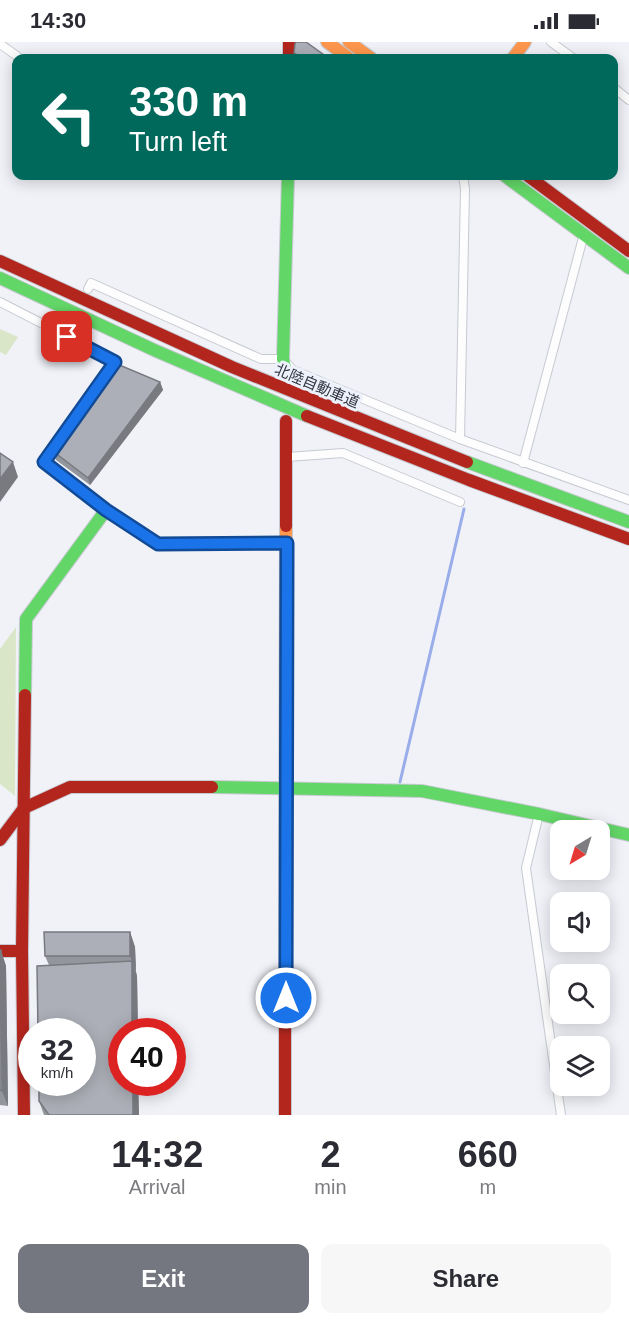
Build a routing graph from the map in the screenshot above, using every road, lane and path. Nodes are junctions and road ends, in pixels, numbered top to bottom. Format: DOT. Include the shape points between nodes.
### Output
graph roads {
  1 [pos="327,42"];
  2 [pos="349,42"];
  3 [pos="551,42"];
  4 [pos="0,44"];
  5 [pos="14,54"];
  6 [pos="344,54"];
  7 [pos="366,54"];
  8 [pos="568,54"];
  9 [pos="288,180"];
  10 [pos="464,180"];
  11 [pos="510,180"];
  12 [pos="533,180"];
  13 [pos="584,234"];
  14 [pos="629,250"];
  15 [pos="0,261"];
  16 [pos="629,268"];
  17 [pos="0,278"];
  18 [pos="88,288"];
  19 [pos="0,302"];
  20 [pos="282,359"];
  21 [pos="115,362"];
  22 [pos="287,375"];
  23 [pos="286,421"];
  24 [pos="460,439"];
  25 [pos="287,458"];
  26 [pos="523,463"];
  27 [pos="629,500"];
  28 [pos="460,502"];
  29 [pos="106,510"];
  30 [pos="629,522"];
  31 [pos="629,538"];
  32 [pos="287,543"];
  33 [pos="286,787"];
  34 [pos="24,808"];
  35 [pos="539,814"];
  36 [pos="629,835"];
  37 [pos="0,840"];
  38 [pos="0,951"];
  39 [pos="22,951"];
  40 [pos="24,1115"];
  41 [pos="285,1115"];
  42 [pos="561,1115"];
  1 -- 6 [label="main road"];
  2 -- 7 [label="main road"];
  3 -- 8 [label="street"];
  4 -- 5 [label="street"];
  9 -- 20 [label="main road"];
  10 -- 24 [label="street"];
  11 -- 13 [label="main road"];
  12 -- 14 [label="main road"];
  13 -- 16 [label="main road"];
  13 -- 26 [label="street"];
  15 -- 30 [label="main road, 北陸自動車道" via="269,383 405,439"];
  17 -- 31 [label="main road, 北陸自動車道" via="261,397 430,465"];
  18 -- 20 [label="street" via="91,282 261,359"];
  19 -- 21 [label="street" via="69,333"];
  20 -- 22 [label="main road"];
  20 -- 24 [label="street" via="293,370"];
  21 -- 29 [label="lane" via="44,462"];
  23 -- 25 [label="main road"];
  24 -- 26 [label="street"];
  25 -- 28 [label="street" via="343,453"];
  25 -- 32 [label="main road"];
  26 -- 27 [label="street"];
  29 -- 32 [label="main road" via="158,544"];
  29 -- 34 [label="main road" via="26,619"];
  32 -- 33 [label="main road"];
  33 -- 34 [label="main road" via="70,787"];
  33 -- 35 [label="main road" via="422,791"];
  33 -- 41 [label="main road"];
  34 -- 37 [label="main road"];
  34 -- 39 [label="main road"];
  35 -- 36 [label="main road"];
  35 -- 42 [label="street" via="526,868"];
  38 -- 39 [label="main road"];
  39 -- 40 [label="main road"];
}
